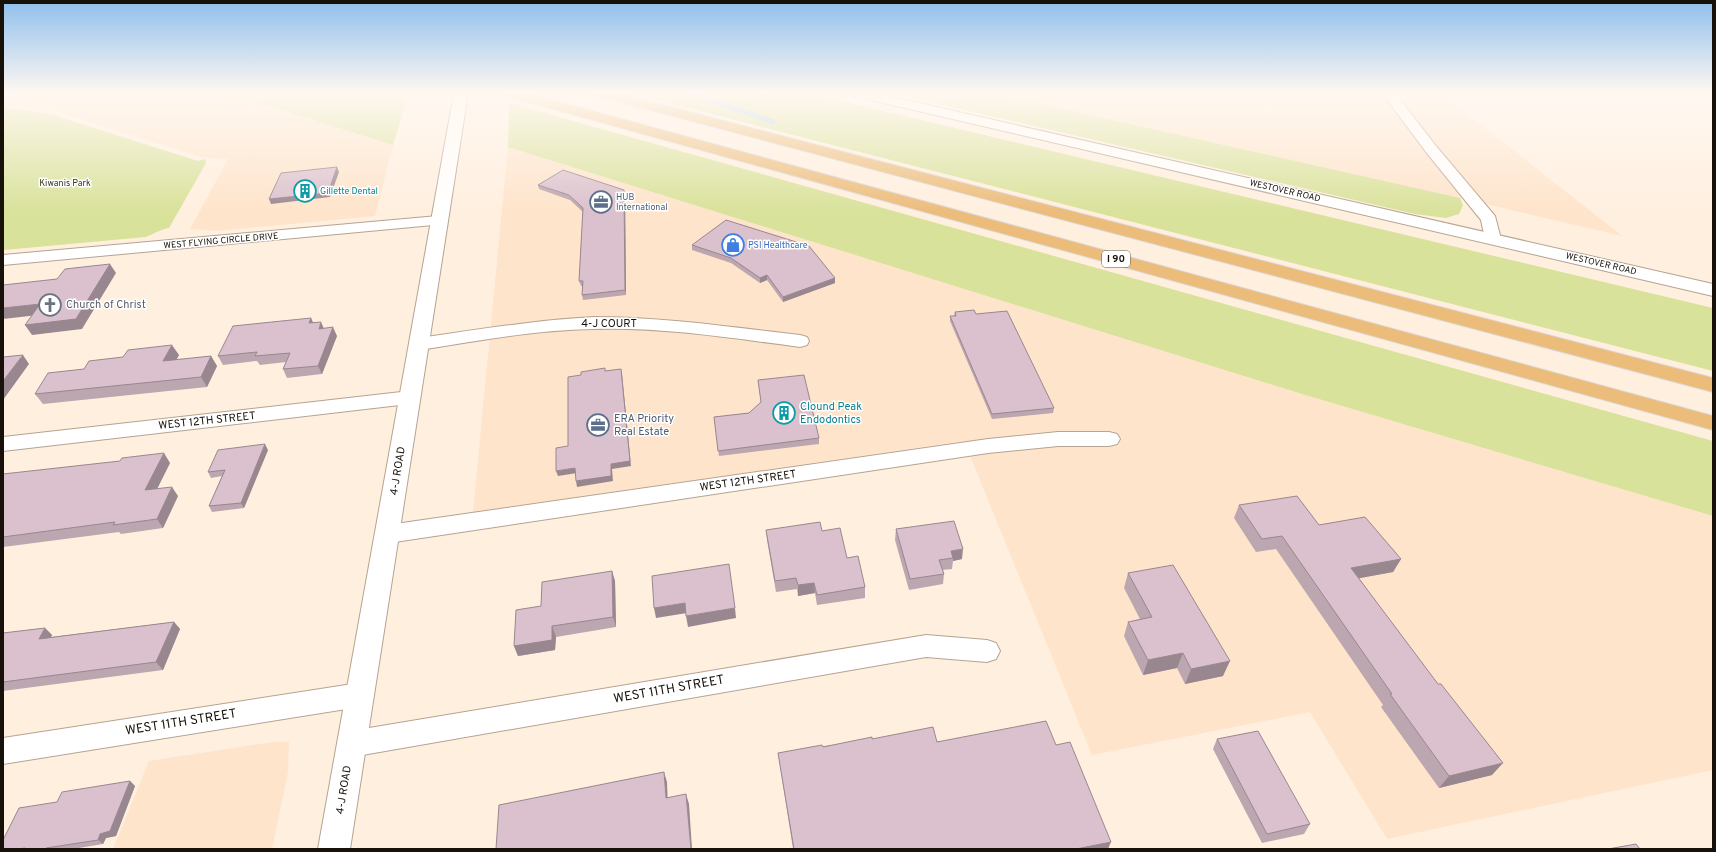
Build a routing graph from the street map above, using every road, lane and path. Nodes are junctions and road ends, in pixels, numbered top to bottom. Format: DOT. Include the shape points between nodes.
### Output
graph roads {
  1 [pos="454,133"];
  2 [pos="657,133"];
  3 [pos="753,133"];
  4 [pos="1031,133"];
  5 [pos="1419,133"];
  6 [pos="438,221"];
  7 [pos="1493,239"];
  8 [pos="3,260"];
  9 [pos="1713,290"];
  10 [pos="800,342"];
  11 [pos="419,344"];
  12 [pos="1713,385"];
  13 [pos="410,398"];
  14 [pos="1713,423"];
  15 [pos="1109,439"];
  16 [pos="3,444"];
  17 [pos="388,534"];
  18 [pos="987,650"];
  19 [pos="360,695"];
  20 [pos="351,744"];
  21 [pos="3,751"];
  22 [pos="334,849"];
  1 -- 6 [label="main road, 4-J ROAD"];
  2 -- 14 [label="highway, I 90"];
  3 -- 12 [label="highway"];
  4 -- 7 [label="main road, WESTOVER ROAD"];
  5 -- 7 [label="street" via="1489,219"];
  6 -- 8 [label="street, WEST FLYING CIRCLE DRIVE"];
  6 -- 11 [label="main road, 4-J ROAD"];
  7 -- 9 [label="main road, WESTOVER ROAD"];
  10 -- 11 [label="street, 4-J COURT" via="651,324 595,323 537,327"];
  11 -- 13 [label="main road, 4-J ROAD"];
  13 -- 16 [label="street, WEST 12TH STREET"];
  13 -- 17 [label="main road, 4-J ROAD"];
  15 -- 17 [label="street, WEST 12TH STREET" via="1058,439 988,446"];
  17 -- 19 [label="main road, 4-J ROAD"];
  18 -- 20 [label="street, WEST 11TH STREET" via="926,646"];
  19 -- 20 [label="main road, 4-J ROAD"];
  19 -- 21 [label="street, WEST 11TH STREET"];
  20 -- 22 [label="main road, 4-J ROAD"];
}
